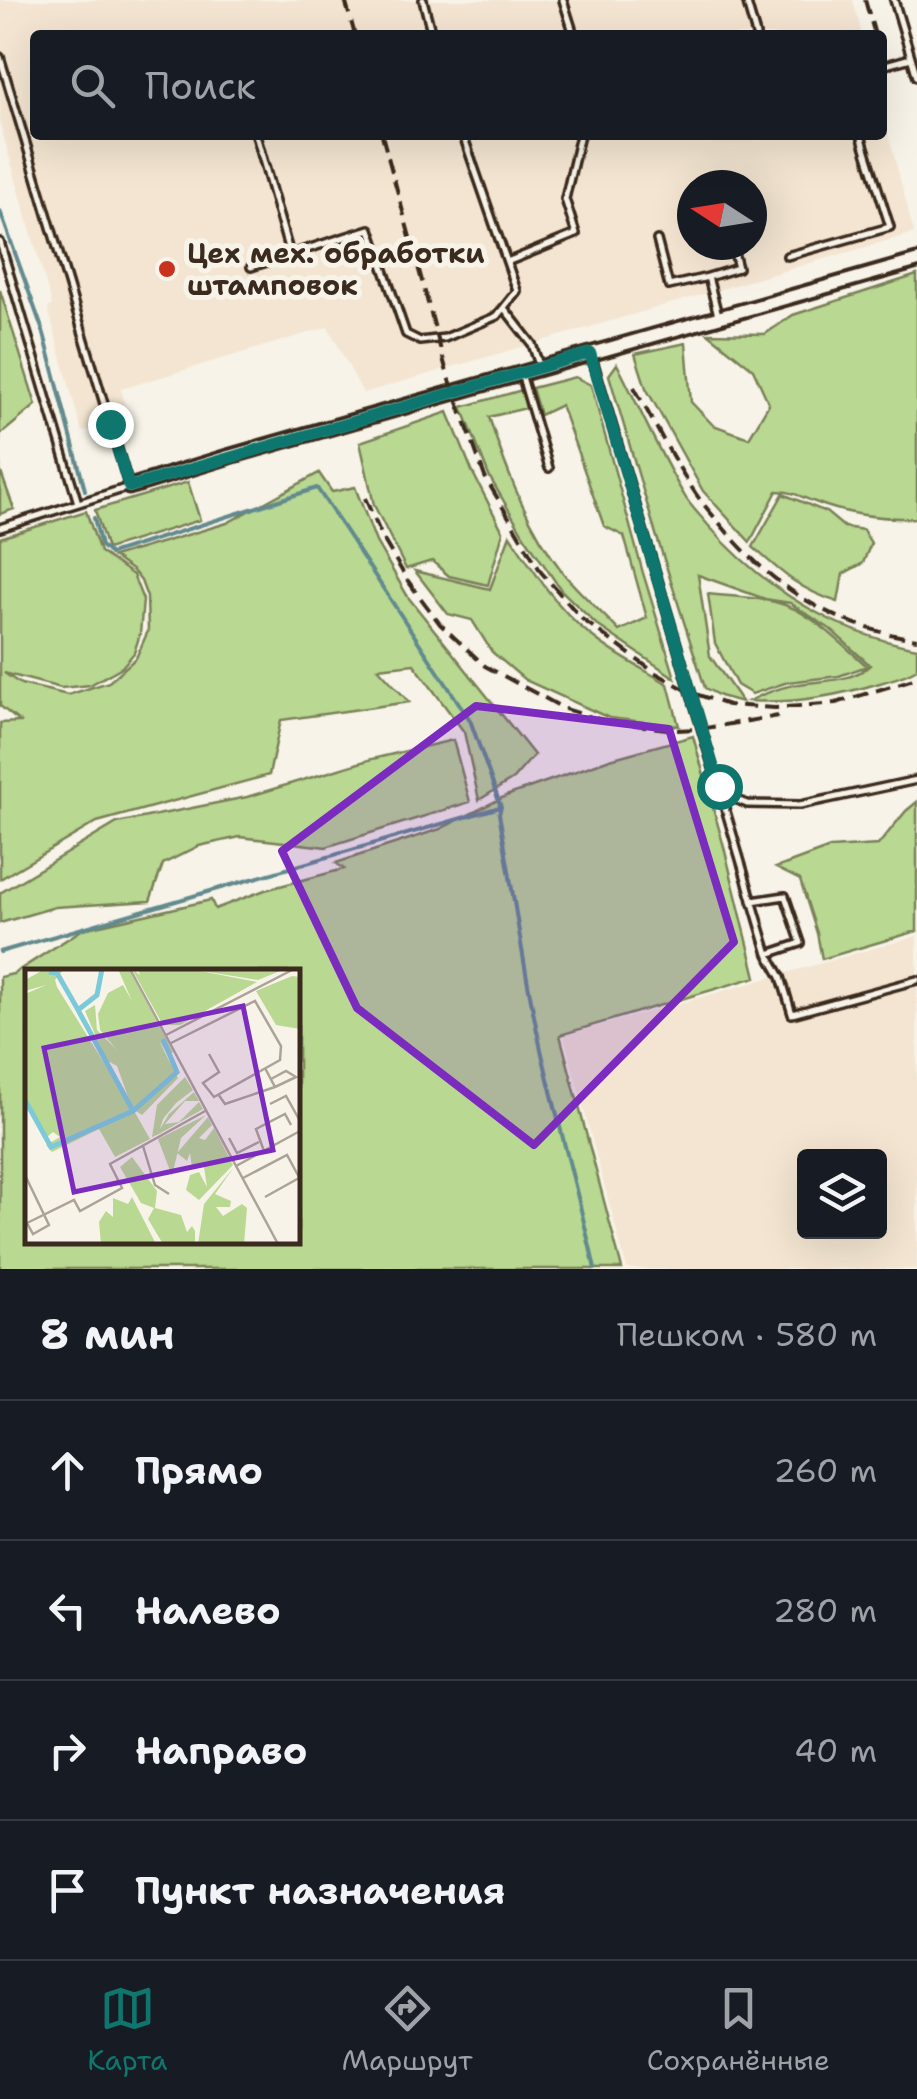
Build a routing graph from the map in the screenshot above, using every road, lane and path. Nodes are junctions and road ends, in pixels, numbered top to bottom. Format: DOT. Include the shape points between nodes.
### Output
graph roads {
  1 [pos="423,0"];
  2 [pos="563,0"];
  3 [pos="746,0"];
  4 [pos="894,0"];
  5 [pos="431,30"];
  6 [pos="572,30"];
  7 [pos="755,30"];
  8 [pos="0,57"];
  9 [pos="911,58"];
  10 [pos="887,65"];
  11 [pos="917,76"];
  12 [pos="257,140"];
  13 [pos="466,140"];
  14 [pos="579,140"];
  15 [pos="864,140"];
  16 [pos="657,240"];
  17 [pos="0,242"];
  18 [pos="290,255"];
  19 [pos="787,256"];
  20 [pos="736,260"];
  21 [pos="917,261"];
  22 [pos="506,263"];
  23 [pos="251,267"];
  24 [pos="708,277"];
  25 [pos="504,308"];
  26 [pos="719,318"];
  27 [pos="590,353"];
  28 [pos="540,368"];
  29 [pos="521,374"];
  30 [pos="549,468"];
  31 [pos="129,487"];
  32 [pos="78,503"];
  33 [pos="0,528"];
  34 [pos="917,780"];
  35 [pos="719,786"];
  36 [pos="752,901"];
  37 [pos="768,954"];
  38 [pos="917,980"];
  1 -- 5 [label="lane"];
  2 -- 6 [label="lane"];
  3 -- 7 [label="lane"];
  4 -- 9 [label="lane"];
  8 -- 31 [label="lane"];
  9 -- 10 [label="lane"];
  9 -- 11 [label="lane"];
  12 -- 18 [label="lane"];
  13 -- 22 [label="lane"];
  14 -- 22 [label="lane" via="565,199 576,234"];
  15 -- 19 [label="lane" via="890,228"];
  16 -- 24 [label="lane" via="669,286"];
  17 -- 32 [label="lane"];
  18 -- 23 [label="lane"];
  18 -- 25 [label="lane" via="370,229 406,334 420,341 445,338"];
  20 -- 24 [label="lane" via="738,268"];
  21 -- 26 [label="street"];
  22 -- 25 [label="lane" via="517,292"];
  24 -- 26 [label="lane"];
  25 -- 28 [label="lane" via="532,344"];
  26 -- 27 [label="street"];
  27 -- 28 [label="street"];
  27 -- 35 [label="lane"];
  28 -- 29 [label="street"];
  29 -- 30 [label="lane"];
  29 -- 31 [label="street"];
  31 -- 32 [label="lane"];
  32 -- 33 [label="lane"];
  34 -- 35 [label="lane" via="800,804 747,804"];
  35 -- 36 [label="lane"];
  36 -- 37 [label="lane"];
  36 -- 37 [label="lane" via="784,896 801,943"];
  37 -- 38 [label="lane" via="792,1014"];
}
